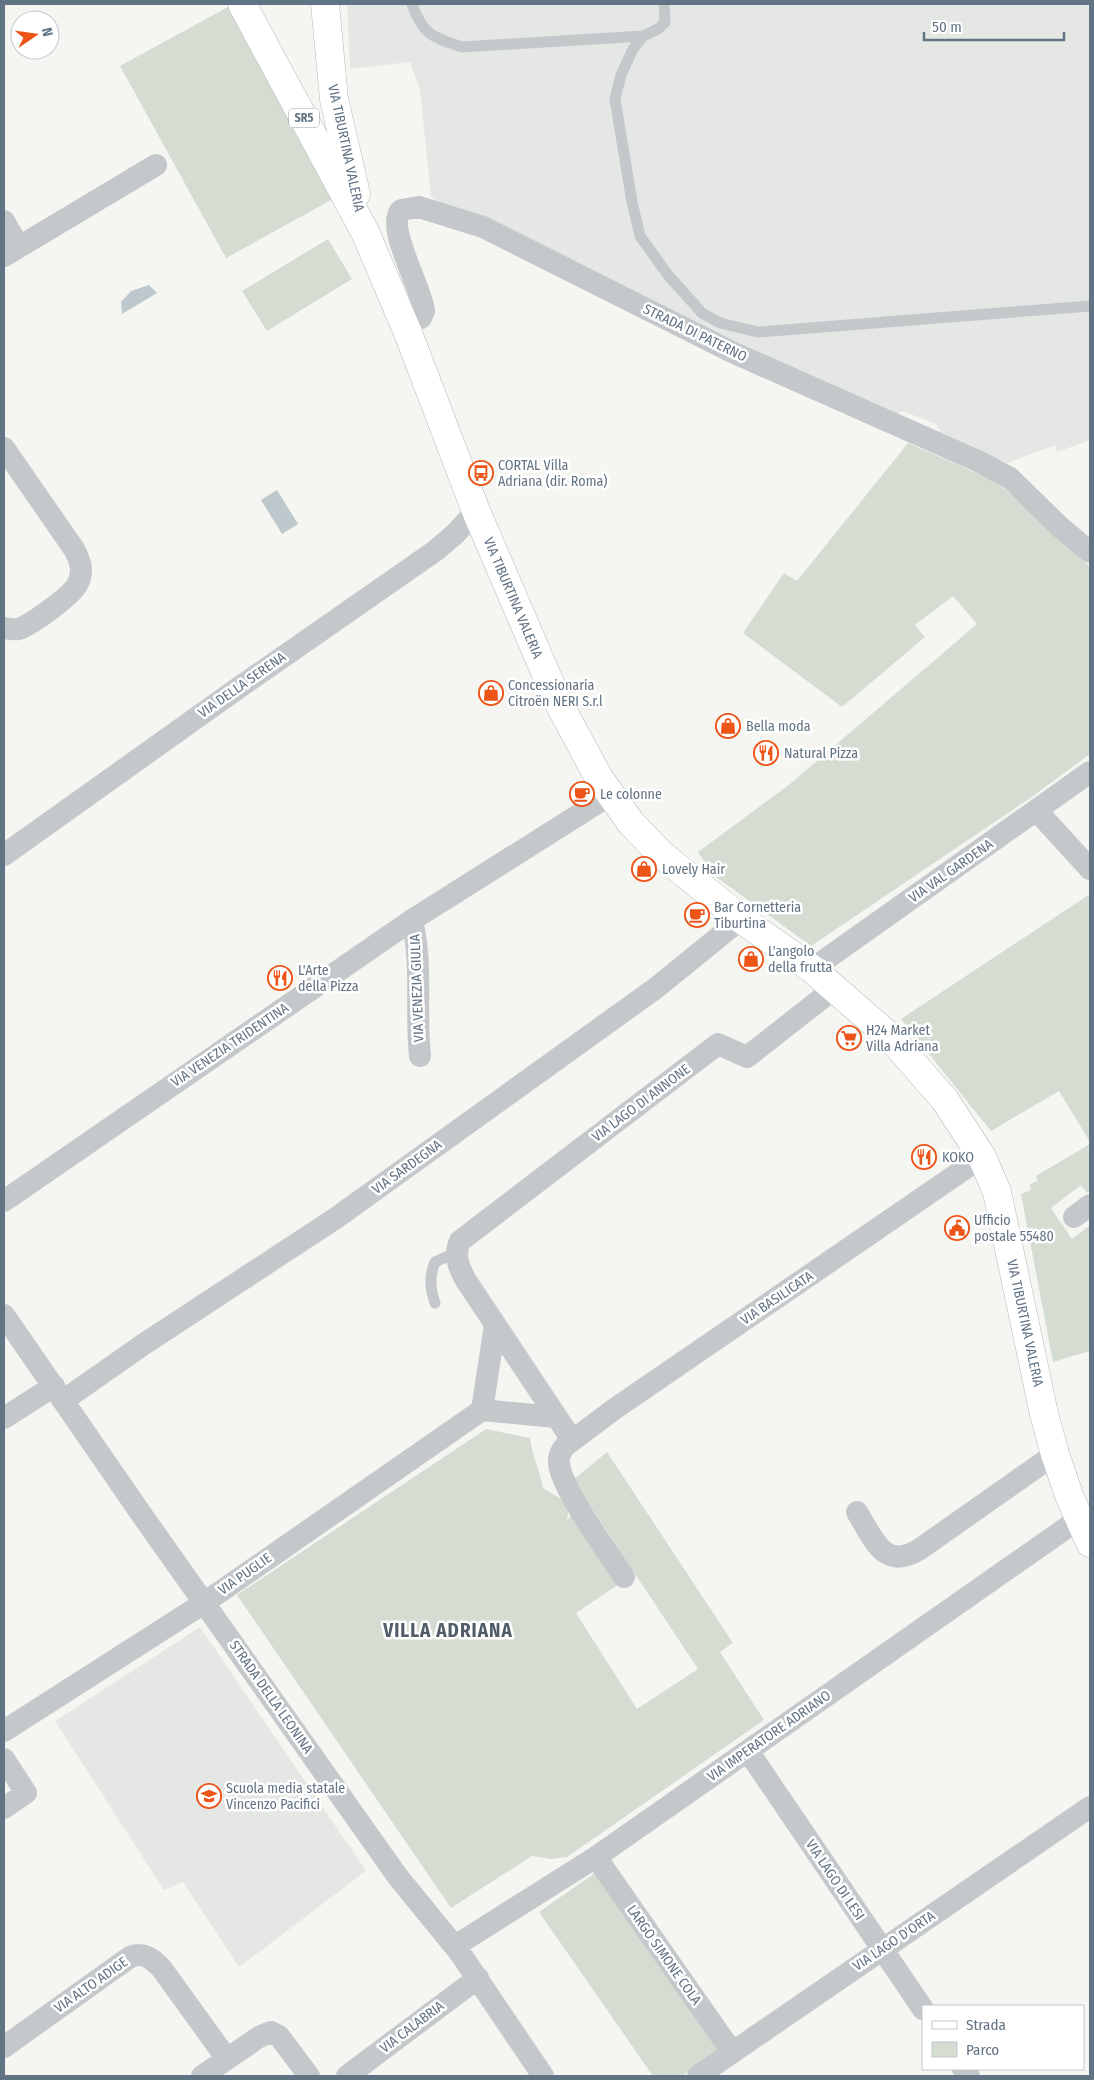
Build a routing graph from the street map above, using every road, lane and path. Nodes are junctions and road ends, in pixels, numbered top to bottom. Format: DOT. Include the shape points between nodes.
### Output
graph roads {
  1 [pos="242,4"];
  2 [pos="325,4"];
  3 [pos="412,4"];
  4 [pos="664,4"];
  5 [pos="643,36"];
  6 [pos="334,99"];
  7 [pos="297,105"];
  8 [pos="156,165"];
  9 [pos="4,221"];
  10 [pos="365,232"];
  11 [pos="11,252"];
  12 [pos="1090,306"];
  13 [pos="404,324"];
  14 [pos="4,448"];
  15 [pos="476,511"];
  16 [pos="1090,552"];
  17 [pos="4,628"];
  18 [pos="1090,772"];
  19 [pos="610,795"];
  20 [pos="1037,811"];
  21 [pos="4,856"];
  22 [pos="1090,868"];
  23 [pos="741,919"];
  24 [pos="412,920"];
  25 [pos="812,969"];
  26 [pos="835,988"];
  27 [pos="420,1056"];
  28 [pos="982,1157"];
  29 [pos="4,1201"];
  30 [pos="457,1252"];
  31 [pos="435,1303"];
  32 [pos="4,1315"];
  33 [pos="495,1325"];
  34 [pos="59,1393"];
  35 [pos="482,1410"];
  36 [pos="555,1417"];
  37 [pos="4,1418"];
  38 [pos="572,1440"];
  39 [pos="1055,1454"];
  40 [pos="857,1512"];
  41 [pos="1084,1531"];
  42 [pos="624,1577"];
  43 [pos="204,1603"];
  44 [pos="4,1731"];
  45 [pos="748,1751"];
  46 [pos="4,1759"];
  47 [pos="1090,1807"];
  48 [pos="4,1808"];
  49 [pos="596,1857"];
  50 [pos="456,1946"];
  51 [pos="882,1948"];
  52 [pos="478,1978"];
  53 [pos="922,2008"];
  54 [pos="4,2047"];
  55 [pos="732,2052"];
  56 [pos="227,2059"];
  57 [pos="202,2076"];
  58 [pos="309,2076"];
  59 [pos="347,2076"];
  60 [pos="543,2076"];
  61 [pos="698,2076"];
  1 -- 7 [label="main road, VIA TIBURTINA VALERIA / SR5"];
  2 -- 6 [label="main road, VIA TIBURTINA VALERIA / SR5"];
  3 -- 5 [label="lane" via="420,22 433,38 462,47"];
  4 -- 5 [label="lane" via="665,22"];
  5 -- 12 [label="lane" via="633,48 615,99 632,202 640,236 668,275 702,313 720,323 758,332"];
  6 -- 7 [label="main road" via="316,107"];
  6 -- 10 [label="main road, VIA TIBURTINA VALERIA / SR5"];
  7 -- 10 [label="main road, VIA TIBURTINA VALERIA / SR5"];
  8 -- 11 [label="street"];
  9 -- 11 [label="street"];
  10 -- 13 [label="main road, VIA TIBURTINA VALERIA / SR5"];
  13 -- 15 [label="main road, VIA TIBURTINA VALERIA / SR5"];
  13 -- 16 [label="street, STRADA DI PATERNO" via="421,318 424,311 396,219 403,209 420,207 483,227 732,352 980,462 1010,478"];
  14 -- 17 [label="street" via="74,549 81,569 78,586 67,596 28,625 17,629"];
  15 -- 19 [label="main road, VIA TIBURTINA VALERIA / SR5" via="558,702 588,761"];
  15 -- 21 [label="street, VIA DELLA SERENA" via="429,556"];
  18 -- 20 [label="street, VIA VAL GARDENA"];
  19 -- 23 [label="main road, VIA TIBURTINA VALERIA / SR5" via="662,855"];
  19 -- 24 [label="street, VIA VENEZIA TRIDENTINA"];
  20 -- 22 [label="street"];
  20 -- 25 [label="street, VIA VAL GARDENA"];
  23 -- 25 [label="main road, VIA TIBURTINA VALERIA / SR5"];
  23 -- 34 [label="street, VIA SARDEGNA" via="656,988 336,1218 144,1344"];
  24 -- 27 [label="street, VIA VENEZIA GIULIA" via="418,949"];
  24 -- 29 [label="street, VIA VENEZIA TRIDENTINA"];
  25 -- 26 [label="main road, VIA TIBURTINA VALERIA / SR5"];
  26 -- 28 [label="main road, VIA TIBURTINA VALERIA / SR5" via="917,1066 949,1106"];
  26 -- 30 [label="street, VIA LAGO DI ANNONE" via="747,1057 718,1044 464,1236"];
  28 -- 38 [label="street, VIA BASILICATA"];
  28 -- 39 [label="main road, VIA TIBURTINA VALERIA / SR5" via="997,1192"];
  30 -- 31 [label="lane" via="435,1262 430,1274 430,1289"];
  30 -- 33 [label="street" via="462,1273"];
  32 -- 34 [label="street, STRADA DELLA LEONINA"];
  33 -- 35 [label="street"];
  33 -- 36 [label="street"];
  34 -- 37 [label="street, VIA SARDEGNA"];
  34 -- 43 [label="street, STRADA DELLA LEONINA"];
  35 -- 36 [label="street"];
  35 -- 43 [label="street, VIA PUGLIE"];
  36 -- 38 [label="street"];
  38 -- 42 [label="street" via="560,1453 561,1472 573,1498"];
  39 -- 40 [label="street" via="920,1549 902,1557 890,1556 880,1549"];
  39 -- 41 [label="main road, VIA TIBURTINA VALERIA / SR5"];
  41 -- 45 [label="street, VIA IMPERATORE ADRIANO"];
  43 -- 44 [label="street, VIA PUGLIE"];
  43 -- 50 [label="street, STRADA DELLA LEONINA" via="398,1876"];
  45 -- 49 [label="street, VIA IMPERATORE ADRIANO"];
  45 -- 51 [label="street, VIA LAGO DI LESI"];
  46 -- 48 [label="street" via="26,1793"];
  47 -- 51 [label="street, VIA LAGO D'ORTA"];
  49 -- 50 [label="street, VIA IMPERATORE ADRIANO"];
  49 -- 55 [label="street, LARGO SIMONE COLA"];
  50 -- 52 [label="street, STRADA DELLA LEONINA"];
  51 -- 53 [label="street, VIA LAGO DI LESI"];
  51 -- 55 [label="street, VIA LAGO D'ORTA"];
  52 -- 59 [label="street, VIA CALABRIA"];
  52 -- 60 [label="street, STRADA DELLA LEONINA"];
  54 -- 56 [label="street, VIA ALTO ADIGE" via="130,1957 140,1955 151,1959 162,1969"];
  55 -- 61 [label="street, VIA LAGO D'ORTA"];
  56 -- 57 [label="street"];
  56 -- 58 [label="street" via="259,2036 272,2032 279,2036"];
}
